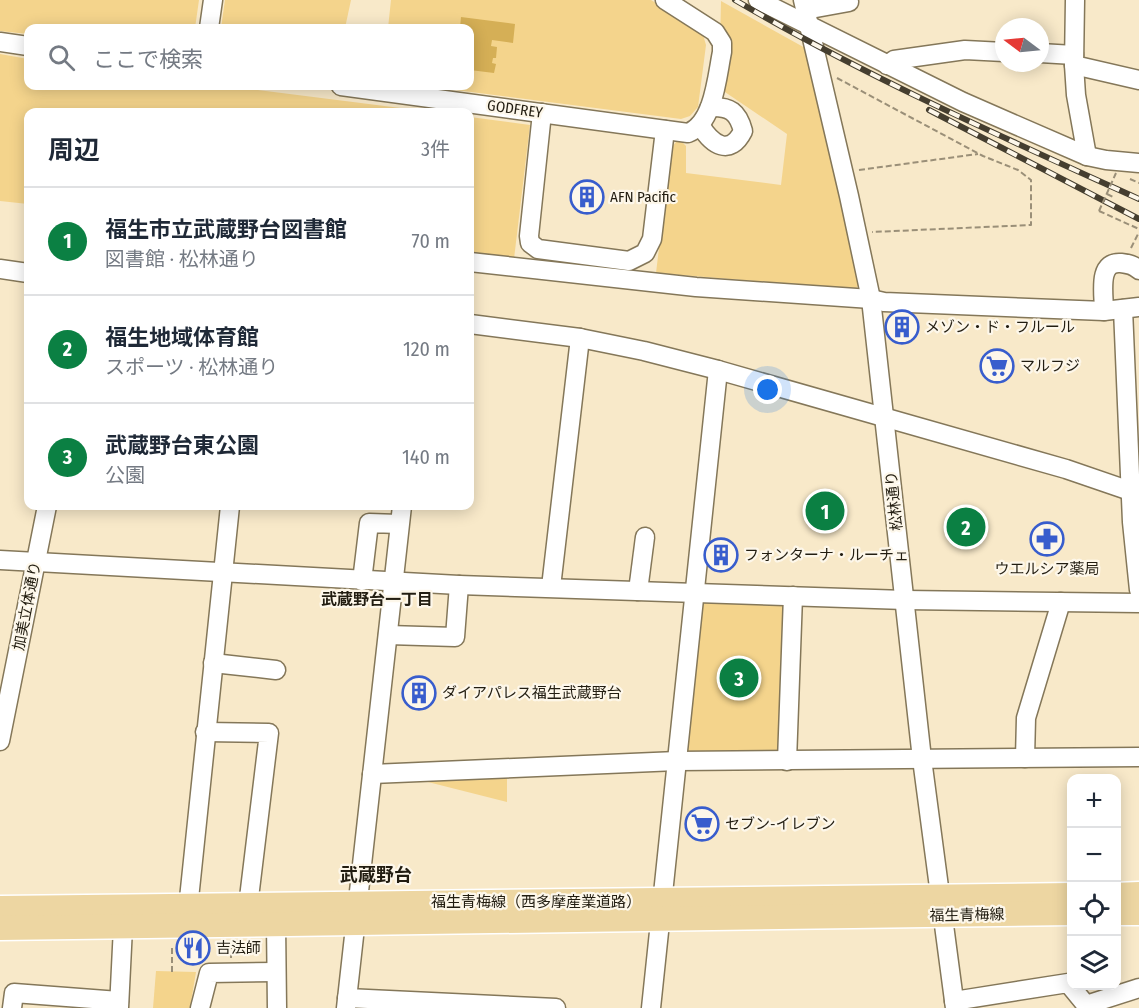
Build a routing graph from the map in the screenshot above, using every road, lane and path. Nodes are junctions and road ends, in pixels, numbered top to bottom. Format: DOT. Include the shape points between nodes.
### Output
graph roads {
  1 [pos="213,0"];
  2 [pos="665,0"];
  3 [pos="759,0"];
  4 [pos="1075,0"];
  5 [pos="849,2"];
  6 [pos="806,12"];
  7 [pos="210,24"];
  8 [pos="0,42"];
  9 [pos="24,45"];
  10 [pos="995,52"];
  11 [pos="1049,55"];
  12 [pos="1074,60"];
  13 [pos="887,65"];
  14 [pos="820,73"];
  15 [pos="1139,80"];
  16 [pos="371,90"];
  17 [pos="710,107"];
  18 [pos="542,113"];
  19 [pos="666,129"];
  20 [pos="694,129"];
  21 [pos="979,154"];
  22 [pos="1087,156"];
  23 [pos="1130,167"];
  24 [pos="844,172"];
  25 [pos="1107,195"];
  26 [pos="1115,198"];
  27 [pos="1139,230"];
  28 [pos="857,233"];
  29 [pos="1130,254"];
  30 [pos="474,262"];
  31 [pos="0,269"];
  32 [pos="1139,270"];
  33 [pos="24,272"];
  34 [pos="871,299"];
  35 [pos="1131,308"];
  36 [pos="1104,311"];
  37 [pos="474,325"];
  38 [pos="580,338"];
  39 [pos="718,370"];
  40 [pos="885,417"];
  41 [pos="1135,492"];
  42 [pos="46,510"];
  43 [pos="230,510"];
  44 [pos="401,510"];
  45 [pos="399,524"];
  46 [pos="645,537"];
  47 [pos="0,560"];
  48 [pos="36,562"];
  49 [pos="223,573"];
  50 [pos="362,581"];
  51 [pos="393,582"];
  52 [pos="459,585"];
  53 [pos="551,587"];
  54 [pos="1139,590"];
  55 [pos="638,591"];
  56 [pos="695,594"];
  57 [pos="793,596"];
  58 [pos="904,600"];
  59 [pos="1061,602"];
  60 [pos="1139,603"];
  61 [pos="388,635"];
  62 [pos="213,663"];
  63 [pos="276,670"];
  64 [pos="205,732"];
  65 [pos="0,741"];
  66 [pos="1139,757"];
  67 [pos="1025,758"];
  68 [pos="922,759"];
  69 [pos="677,761"];
  70 [pos="787,761"];
  71 [pos="372,774"];
  72 [pos="1139,894"];
  73 [pos="1121,895"];
  74 [pos="1067,896"];
  75 [pos="248,906"];
  76 [pos="941,907"];
  77 [pos="0,908"];
  78 [pos="661,910"];
  79 [pos="357,913"];
  80 [pos="1121,913"];
  81 [pos="1139,913"];
  82 [pos="1067,914"];
  83 [pos="863,916"];
  84 [pos="182,919"];
  85 [pos="276,923"];
  86 [pos="231,924"];
  87 [pos="123,927"];
  88 [pos="0,928"];
  89 [pos="172,972"];
  90 [pos="276,972"];
  91 [pos="231,973"];
  92 [pos="1139,988"];
  93 [pos="78,1003"];
  94 [pos="347,1003"];
  95 [pos="954,1004"];
  96 [pos="119,1005"];
  97 [pos="12,1008"];
  98 [pos="200,1008"];
  99 [pos="278,1008"];
  100 [pos="556,1008"];
  101 [pos="651,1008"];
  1 -- 7 [label="street"];
  2 -- 17 [label="street" via="715,32 722,42"];
  3 -- 6 [label="street"];
  4 -- 12 [label="street"];
  5 -- 6 [label="street"];
  6 -- 13 [label="street"];
  6 -- 14 [label="street, 松林通り"];
  8 -- 9 [label="street"];
  10 -- 13 [label="street" via="966,50 894,60"];
  11 -- 12 [label="street"];
  12 -- 15 [label="street"];
  12 -- 22 [label="street"];
  13 -- 22 [label="street"];
  14 -- 21 [label="path" via="833,76"];
  14 -- 24 [label="street, 松林通り"];
  16 -- 18 [label="street, GODFREY"];
  17 -- 20 [label="street" via="708,116"];
  17 -- 20 [label="street" via="720,106 739,117 743,131 739,139 723,146"];
  18 -- 19 [label="street, GODFREY"];
  18 -- 19 [label="street" via="530,243 538,249 617,260 629,261 645,253 652,239"];
  19 -- 20 [label="street, GODFREY"];
  21 -- 24 [label="path"];
  21 -- 28 [label="path" via="1018,170 1030,180 1031,225"];
  22 -- 23 [label="street"];
  23 -- 25 [label="path, bridge"];
  24 -- 28 [label="street, 松林通り"];
  25 -- 26 [label="path"];
  25 -- 27 [label="path, bridge" via="1099,211"];
  27 -- 29 [label="path"];
  28 -- 34 [label="street, 松林通り"];
  30 -- 34 [label="street" via="696,287"];
  31 -- 33 [label="street"];
  32 -- 36 [label="street" via="1128,263 1114,262 1108,266 1103,278"];
  34 -- 36 [label="street"];
  34 -- 40 [label="street, 松林通り"];
  35 -- 36 [label="street"];
  35 -- 41 [label="street"];
  37 -- 38 [label="street"];
  38 -- 39 [label="street"];
  38 -- 53 [label="street"];
  39 -- 40 [label="street"];
  39 -- 56 [label="street"];
  40 -- 41 [label="street"];
  40 -- 58 [label="street, 松林通り"];
  41 -- 54 [label="street" via="1132,522"];
  42 -- 48 [label="street, 加美立体通り"];
  43 -- 49 [label="street"];
  44 -- 45 [label="street"];
  45 -- 50 [label="street" via="369,523"];
  45 -- 51 [label="street"];
  46 -- 55 [label="street"];
  47 -- 48 [label="street"];
  48 -- 49 [label="street"];
  48 -- 65 [label="street, 加美立体通り"];
  49 -- 50 [label="street"];
  49 -- 62 [label="street"];
  50 -- 51 [label="street"];
  51 -- 52 [label="street"];
  51 -- 61 [label="street"];
  52 -- 53 [label="street"];
  52 -- 61 [label="street" via="455,637"];
  53 -- 55 [label="street"];
  55 -- 56 [label="street"];
  56 -- 57 [label="street"];
  56 -- 69 [label="street"];
  57 -- 58 [label="street"];
  57 -- 70 [label="street"];
  58 -- 59 [label="street"];
  58 -- 68 [label="street, 松林通り"];
  59 -- 60 [label="street"];
  59 -- 67 [label="street" via="1026,718"];
  61 -- 71 [label="street"];
  62 -- 63 [label="street"];
  62 -- 64 [label="street"];
  64 -- 75 [label="street" via="270,733"];
  64 -- 84 [label="street"];
  66 -- 67 [label="street"];
  67 -- 68 [label="street"];
  68 -- 70 [label="street"];
  68 -- 76 [label="street, 松林通り"];
  69 -- 70 [label="street"];
  69 -- 71 [label="street"];
  69 -- 78 [label="street"];
  71 -- 79 [label="street"];
  72 -- 73 [label="main road"];
  74 -- 76 [label="main road, 福生青梅線（西多摩産業道路）"];
  75 -- 79 [label="main road, 福生青梅線（西多摩産業道路）"];
  75 -- 84 [label="main road, 福生青梅線（西多摩産業道路）"];
  76 -- 78 [label="main road, 福生青梅線（西多摩産業道路）"];
  76 -- 82 [label="main road, 福生青梅線"];
  76 -- 83 [label="main road, 福生青梅線"];
  76 -- 95 [label="street, 松林通り"];
  77 -- 84 [label="main road, 福生青梅線（西多摩産業道路）"];
  78 -- 79 [label="main road, 福生青梅線（西多摩産業道路）"];
  78 -- 83 [label="main road, 福生青梅線（西多摩産業道路）"];
  78 -- 101 [label="street"];
  79 -- 85 [label="main road, 福生青梅線（西多摩産業道路）"];
  79 -- 94 [label="street"];
  80 -- 81 [label="main road"];
  84 -- 86 [label="main road, 福生青梅線（西多摩産業道路）"];
  84 -- 87 [label="main road, 福生青梅線（西多摩産業道路）"];
  84 -- 89 [label="path"];
  85 -- 86 [label="main road, 福生青梅線（西多摩産業道路）"];
  85 -- 90 [label="street"];
  86 -- 91 [label="path"];
  87 -- 88 [label="main road, 福生青梅線（西多摩産業道路）"];
  87 -- 96 [label="street"];
  90 -- 91 [label="street"];
  90 -- 99 [label="street"];
  91 -- 98 [label="street" via="209,974"];
  92 -- 95 [label="street" via="1086,1005 1068,983"];
  93 -- 96 [label="street"];
  93 -- 97 [label="street" via="14,993"];
  94 -- 100 [label="street"];
}
